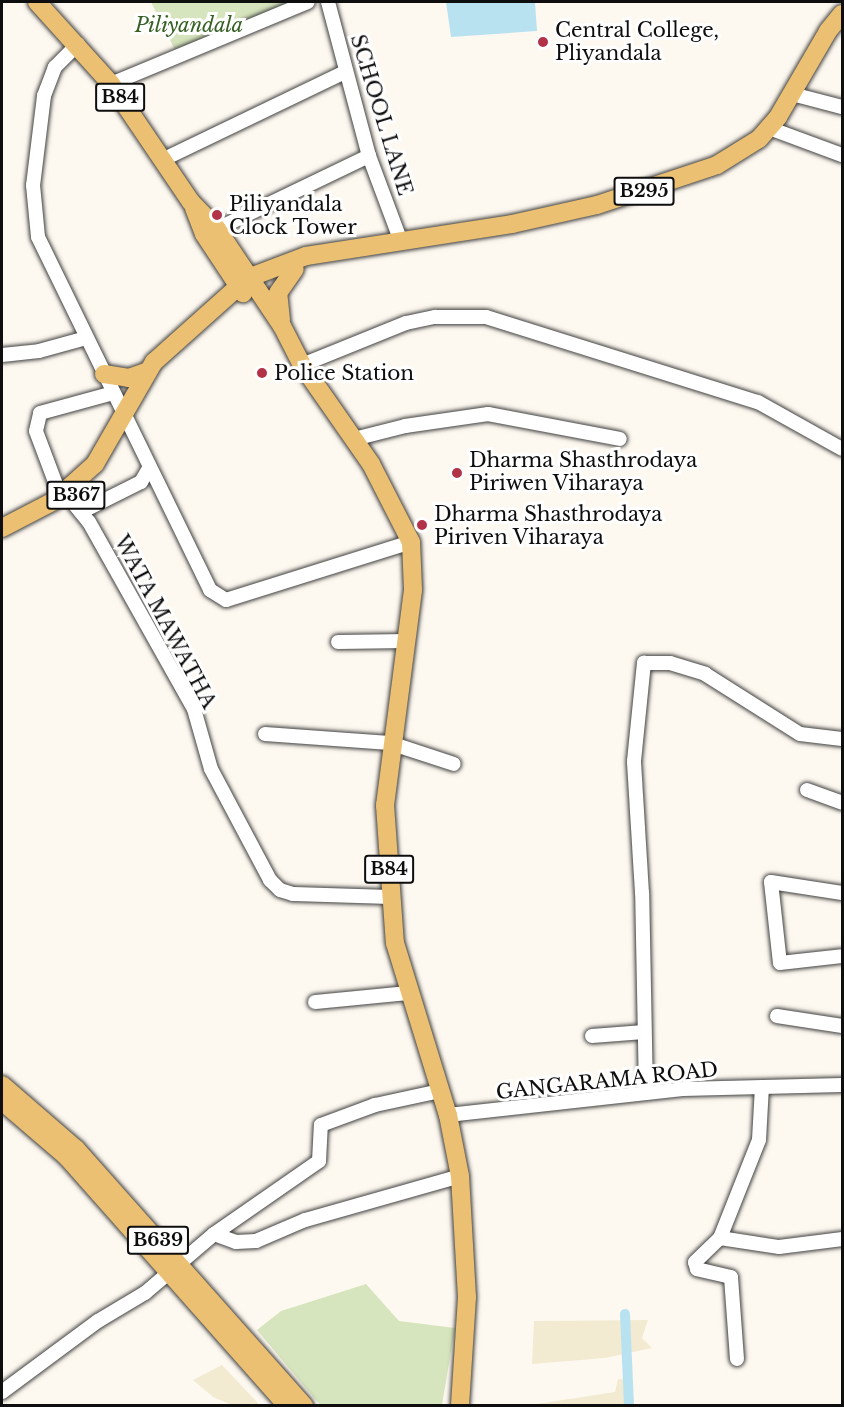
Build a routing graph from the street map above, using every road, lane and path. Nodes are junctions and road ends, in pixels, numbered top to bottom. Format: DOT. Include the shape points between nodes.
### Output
graph roads {
  1 [pos="37,2"];
  2 [pos="308,2"];
  3 [pos="328,2"];
  4 [pos="843,14"];
  5 [pos="78,44"];
  6 [pos="345,72"];
  7 [pos="111,84"];
  8 [pos="792,94"];
  9 [pos="843,107"];
  10 [pos="769,128"];
  11 [pos="843,155"];
  12 [pos="369,156"];
  13 [pos="162,160"];
  14 [pos="191,202"];
  15 [pos="218,229"];
  16 [pos="400,239"];
  17 [pos="371,244"];
  18 [pos="295,269"];
  19 [pos="246,286"];
  20 [pos="282,326"];
  21 [pos="86,338"];
  22 [pos="2,355"];
  23 [pos="300,362"];
  24 [pos="148,371"];
  25 [pos="104,374"];
  26 [pos="113,393"];
  27 [pos="125,418"];
  28 [pos="354,438"];
  29 [pos="620,439"];
  30 [pos="840,443"];
  31 [pos="149,468"];
  32 [pos="71,502"];
  33 [pos="2,528"];
  34 [pos="2,538"];
  35 [pos="411,542"];
  36 [pos="407,641"];
  37 [pos="338,642"];
  38 [pos="265,734"];
  39 [pos="843,739"];
  40 [pos="390,743"];
  41 [pos="454,764"];
  42 [pos="807,790"];
  43 [pos="843,803"];
  44 [pos="843,892"];
  45 [pos="391,897"];
  46 [pos="843,956"];
  47 [pos="409,993"];
  48 [pos="315,1002"];
  49 [pos="777,1016"];
  50 [pos="843,1026"];
  51 [pos="644,1032"];
  52 [pos="592,1036"];
  53 [pos="2,1085"];
  54 [pos="843,1085"];
  55 [pos="762,1087"];
  56 [pos="440,1091"];
  57 [pos="646,1093"];
  58 [pos="2,1101"];
  59 [pos="448,1115"];
  60 [pos="460,1176"];
  61 [pos="214,1234"];
  62 [pos="720,1238"];
  63 [pos="843,1239"];
  64 [pos="172,1266"];
  65 [pos="737,1359"];
  66 [pos="2,1392"];
  67 [pos="287,1406"];
  68 [pos="304,1406"];
  69 [pos="460,1406"];
  1 -- 5 [label="main road, B84"];
  2 -- 7 [label="street"];
  3 -- 6 [label="street, SCHOOL LANE"];
  4 -- 8 [label="main road, B295" via="828,31"];
  5 -- 7 [label="main road, B84"];
  5 -- 21 [label="street" via="55,67 48,82 40,117 33,211 38,237"];
  6 -- 12 [label="street, SCHOOL LANE"];
  6 -- 13 [label="street"];
  7 -- 13 [label="main road, B84"];
  8 -- 9 [label="street"];
  8 -- 10 [label="main road, B295"];
  10 -- 11 [label="street"];
  10 -- 16 [label="main road, B295" via="732,158 631,196 512,224"];
  12 -- 15 [label="street"];
  12 -- 16 [label="street, SCHOOL LANE"];
  13 -- 14 [label="main road, B84"];
  14 -- 15 [label="main road, B84"];
  14 -- 19 [label="main road, B84" via="204,234"];
  15 -- 19 [label="main road, B84"];
  16 -- 17 [label="main road, B295"];
  17 -- 18 [label="main road, B295"];
  17 -- 19 [label="main road, B295" via="306,256"];
  18 -- 19 [label="main road, B295"];
  18 -- 20 [label="main road" via="278,293"];
  19 -- 20 [label="main road, B84"];
  19 -- 23 [label="main road, B84"];
  19 -- 24 [label="main road, B367"];
  19 -- 27 [label="main road, B367" via="158,372"];
  20 -- 23 [label="main road, B84"];
  21 -- 22 [label="street" via="39,351"];
  21 -- 25 [label="street"];
  23 -- 28 [label="main road, B84"];
  23 -- 30 [label="street" via="406,323 435,317 486,317 758,402"];
  24 -- 25 [label="main road" via="129,378"];
  24 -- 27 [label="main road, B367"];
  25 -- 26 [label="street"];
  26 -- 27 [label="street"];
  26 -- 32 [label="street, WATA MAWATHA" via="40,412 36,431"];
  27 -- 31 [label="street"];
  27 -- 32 [label="main road, B367"];
  28 -- 29 [label="street" via="488,414"];
  28 -- 35 [label="main road, B84" via="405,523"];
  31 -- 32 [label="street" via="141,482"];
  31 -- 35 [label="street" via="210,590 218,598 226,600"];
  32 -- 33 [label="main road, B367"];
  32 -- 34 [label="main road, B367"];
  32 -- 45 [label="street, WATA MAWATHA" via="194,709 211,769 270,880 280,890 293,894"];
  35 -- 36 [label="main road, B84" via="413,590"];
  36 -- 37 [label="street"];
  36 -- 40 [label="main road, B84"];
  38 -- 40 [label="street"];
  39 -- 51 [label="street" via="800,734 705,674 670,663 644,663 634,761"];
  40 -- 41 [label="street"];
  40 -- 45 [label="main road, B84" via="384,805"];
  42 -- 43 [label="street"];
  44 -- 46 [label="street" via="771,882 780,963"];
  45 -- 47 [label="main road, B84" via="395,943"];
  47 -- 48 [label="street"];
  47 -- 56 [label="main road, B84"];
  49 -- 50 [label="street"];
  51 -- 52 [label="street"];
  51 -- 57 [label="street"];
  53 -- 64 [label="main road, B639" via="76,1149"];
  54 -- 55 [label="street, GANGARAMA ROAD"];
  55 -- 57 [label="street, GANGARAMA ROAD"];
  55 -- 62 [label="street" via="759,1140"];
  56 -- 59 [label="main road, B84"];
  56 -- 61 [label="street" via="375,1105 321,1125 319,1161"];
  57 -- 59 [label="street, GANGARAMA ROAD"];
  58 -- 64 [label="main road, B639" via="67,1157"];
  59 -- 60 [label="main road, B84"];
  60 -- 61 [label="street" via="304,1220 255,1241 236,1242"];
  60 -- 69 [label="main road, B84" via="467,1297"];
  61 -- 64 [label="street"];
  62 -- 63 [label="street" via="779,1247"];
  62 -- 65 [label="street" via="694,1266 731,1277"];
  64 -- 66 [label="street" via="145,1293 98,1321"];
  64 -- 67 [label="main road, B639"];
  64 -- 68 [label="main road, B639"];
}
